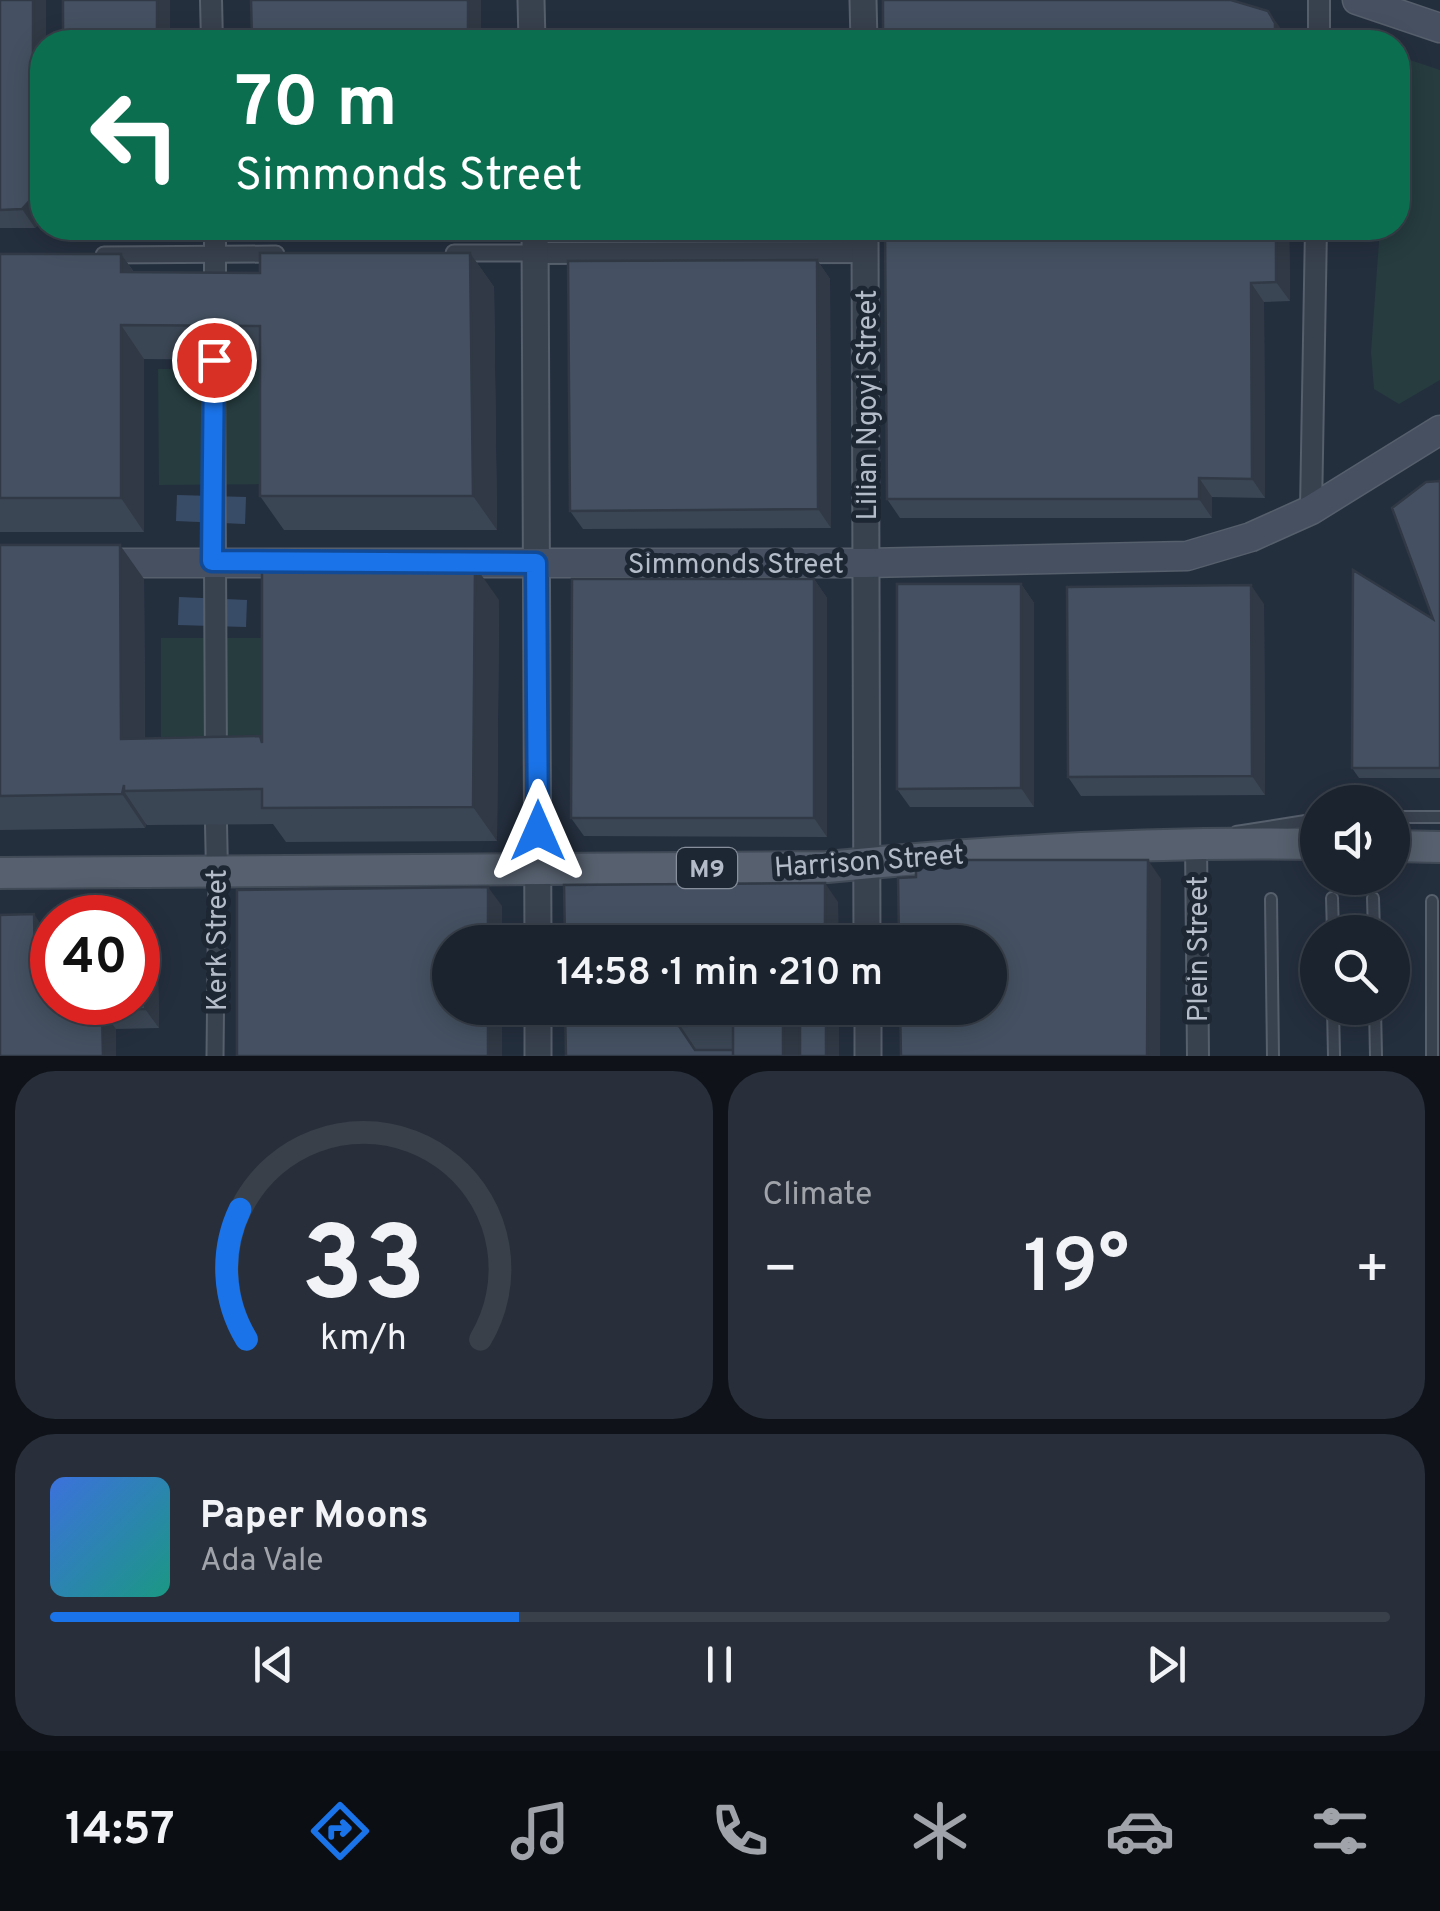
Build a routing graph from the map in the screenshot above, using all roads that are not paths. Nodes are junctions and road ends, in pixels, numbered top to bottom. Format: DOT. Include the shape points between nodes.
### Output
graph roads {
  1 [pos="211,0"];
  2 [pos="531,0"];
  3 [pos="864,0"];
  4 [pos="1320,0"];
  5 [pos="1357,0"];
  6 [pos="1440,28"];
  7 [pos="212,30"];
  8 [pos="532,30"];
  9 [pos="864,30"];
  10 [pos="1319,30"];
  11 [pos="215,240"];
  12 [pos="535,240"];
  13 [pos="865,240"];
  14 [pos="1316,240"];
  15 [pos="435,253"];
  16 [pos="216,254"];
  17 [pos="296,254"];
  18 [pos="78,255"];
  19 [pos="215,306"];
  20 [pos="214,360"];
  21 [pos="1440,430"];
  22 [pos="1311,510"];
  23 [pos="212,561"];
  24 [pos="866,562"];
  25 [pos="78,563"];
  26 [pos="536,563"];
  27 [pos="216,772"];
  28 [pos="1410,816"];
  29 [pos="1440,817"];
  30 [pos="1300,821"];
  31 [pos="216,824"];
  32 [pos="1196,842"];
  33 [pos="1300,844"];
  34 [pos="1410,846"];
  35 [pos="1440,847"];
  36 [pos="867,863"];
  37 [pos="538,870"];
  38 [pos="217,871"];
  39 [pos="0,872"];
  40 [pos="1332,898"];
  41 [pos="1373,898"];
  42 [pos="1270,899"];
  43 [pos="1432,901"];
  44 [pos="1332,915"];
  45 [pos="1374,915"];
  46 [pos="538,925"];
  47 [pos="867,925"];
  48 [pos="538,1025"];
  49 [pos="868,1025"];
  50 [pos="1333,1025"];
  51 [pos="1375,1025"];
  52 [pos="216,1056"];
  53 [pos="538,1056"];
  54 [pos="868,1056"];
  55 [pos="1198,1056"];
  56 [pos="1273,1056"];
  57 [pos="1334,1056"];
  58 [pos="1376,1056"];
  59 [pos="1432,1056"];
  1 -- 7 [label="street"];
  2 -- 8 [label="street"];
  3 -- 9 [label="street"];
  4 -- 10 [label="street"];
  5 -- 6 [label="main road"];
  11 -- 16 [label="street"];
  12 -- 13 [label="street"];
  12 -- 15 [label="street"];
  12 -- 26 [label="street"];
  13 -- 24 [label="street, Lilian Ngoyi Street"];
  14 -- 22 [label="street"];
  16 -- 17 [label="street"];
  16 -- 18 [label="street"];
  16 -- 19 [label="street"];
  20 -- 23 [label="street"];
  21 -- 22 [label="main road, Simmonds Street"];
  22 -- 24 [label="main road, Simmonds Street" via="1187,556"];
  23 -- 25 [label="main road, Simmonds Street"];
  23 -- 26 [label="main road, Simmonds Street"];
  23 -- 27 [label="street"];
  24 -- 26 [label="main road, Simmonds Street"];
  24 -- 36 [label="street, Lilian Ngoyi Street"];
  26 -- 37 [label="street"];
  28 -- 29 [label="lane"];
  30 -- 32 [label="lane"];
  31 -- 38 [label="street, Kerk Street"];
  32 -- 33 [label="main road, Harrison Street / M9"];
  32 -- 36 [label="main road, Harrison Street / M9"];
  32 -- 55 [label="street, Plein Street"];
  34 -- 35 [label="main road"];
  36 -- 37 [label="main road, Harrison Street / M9"];
  36 -- 47 [label="street, Lilian Ngoyi Street"];
  37 -- 38 [label="main road, Harrison Street / M9"];
  37 -- 46 [label="street"];
  38 -- 39 [label="main road, Harrison Street / M9"];
  38 -- 52 [label="street, Kerk Street"];
  40 -- 44 [label="lane"];
  41 -- 45 [label="lane"];
  42 -- 56 [label="lane"];
  43 -- 59 [label="lane"];
  48 -- 53 [label="street"];
  49 -- 54 [label="street"];
  50 -- 57 [label="lane"];
  51 -- 58 [label="lane"];
}
